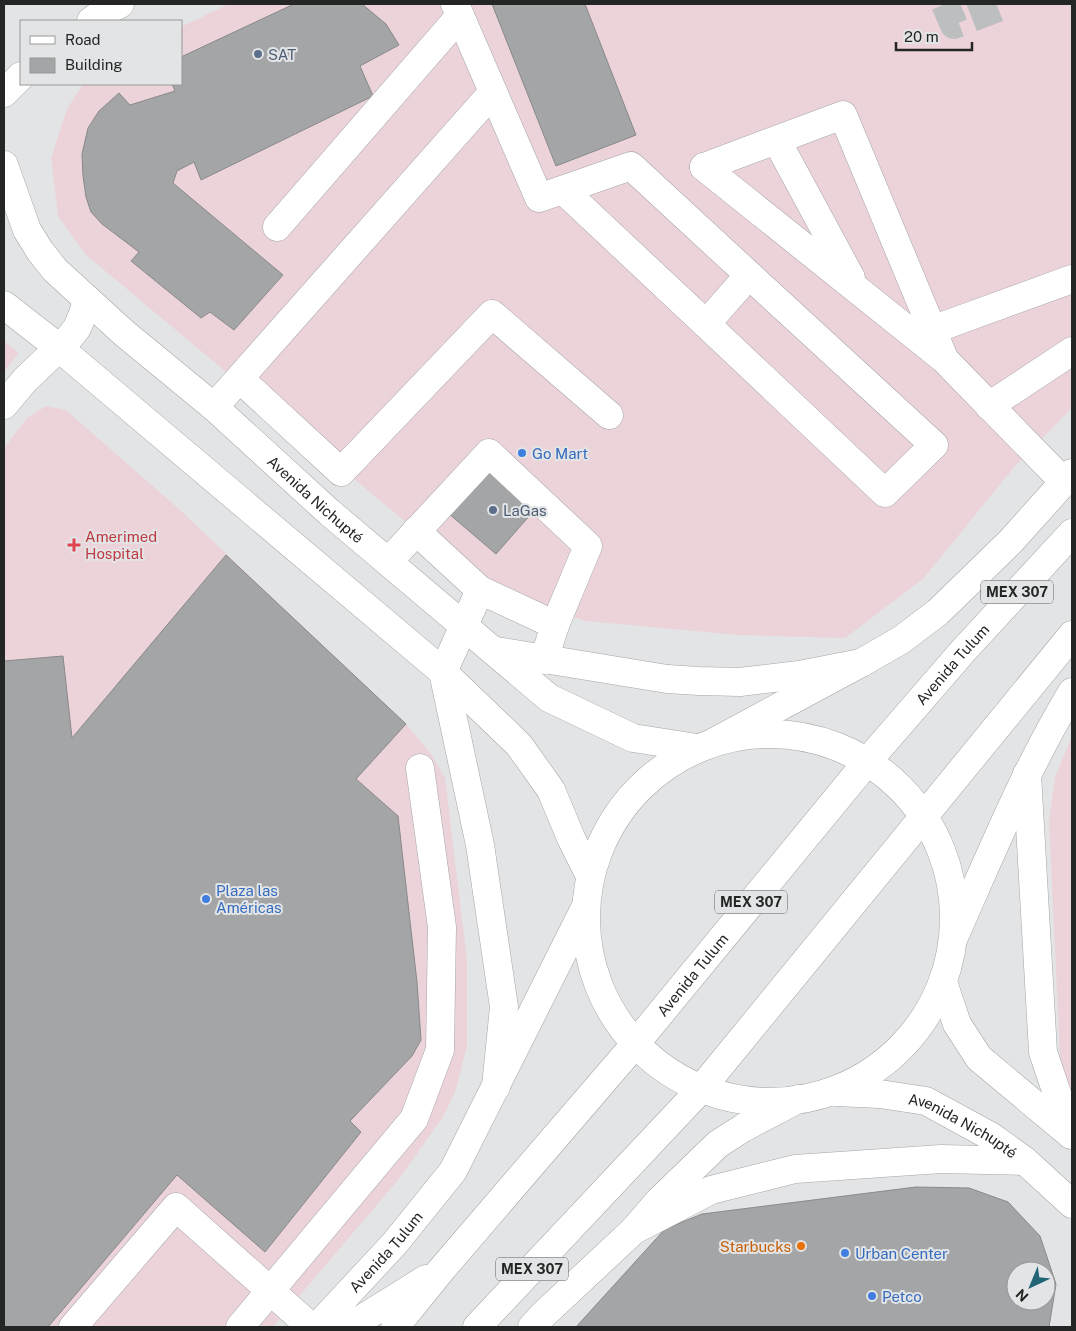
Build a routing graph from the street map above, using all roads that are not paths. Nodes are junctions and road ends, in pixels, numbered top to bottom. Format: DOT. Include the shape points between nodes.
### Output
graph roads {
  1 [pos="120,4"];
  2 [pos="457,10"];
  3 [pos="92,20"];
  4 [pos="20,77"];
  5 [pos="4,92"];
  6 [pos="493,92"];
  7 [pos="777,141"];
  8 [pos="4,165"];
  9 [pos="563,190"];
  10 [pos="277,226"];
  11 [pos="749,275"];
  12 [pos="1072,279"];
  13 [pos="856,288"];
  14 [pos="86,300"];
  15 [pos="4,305"];
  16 [pos="706,324"];
  17 [pos="932,330"];
  18 [pos="58,347"];
  19 [pos="1072,351"];
  20 [pos="944,359"];
  21 [pos="240,379"];
  22 [pos="4,405"];
  23 [pos="989,406"];
  24 [pos="214,407"];
  25 [pos="609,415"];
  26 [pos="1068,477"];
  27 [pos="416,531"];
  28 [pos="1072,533"];
  29 [pos="388,562"];
  30 [pos="480,590"];
  31 [pos="555,625"];
  32 [pos="464,626"];
  33 [pos="1072,635"];
  34 [pos="495,651"];
  35 [pos="544,660"];
  36 [pos="861,664"];
  37 [pos="443,672"];
  38 [pos="1072,692"];
  39 [pos="705,745"];
  40 [pos="866,762"];
  41 [pos="420,768"];
  42 [pos="1027,774"];
  43 [pos="924,817"];
  44 [pos="590,876"];
  45 [pos="586,906"];
  46 [pos="954,937"];
  47 [pos="943,982"];
  48 [pos="636,1043"];
  49 [pos="496,1087"];
  50 [pos="701,1089"];
  51 [pos="832,1091"];
  52 [pos="798,1099"];
  53 [pos="1071,1136"];
  54 [pos="1025,1161"];
  55 [pos="1070,1207"];
  56 [pos="634,1230"];
  57 [pos="442,1269"];
  58 [pos="271,1291"];
  59 [pos="73,1327"];
  60 [pos="240,1327"];
  61 [pos="311,1327"];
  62 [pos="317,1327"];
  63 [pos="349,1327"];
  64 [pos="395,1327"];
  65 [pos="477,1327"];
  66 [pos="532,1327"];
  1 -- 3 [label="main road"];
  2 -- 6 [label="main road"];
  2 -- 10 [label="main road"];
  4 -- 5 [label="main road"];
  6 -- 9 [label="main road" via="539,198"];
  6 -- 21 [label="main road"];
  7 -- 13 [label="main road"];
  7 -- 13 [label="main road" via="704,167"];
  7 -- 17 [label="main road" via="843,115"];
  8 -- 14 [label="main road, Avenida Nichupté" via="27,230 55,270"];
  9 -- 11 [label="main road" via="631,166"];
  9 -- 16 [label="main road"];
  11 -- 16 [label="main road"];
  11 -- 16 [label="main road" via="934,445 885,493"];
  12 -- 17 [label="main road"];
  13 -- 20 [label="main road"];
  14 -- 18 [label="main road" via="77,328"];
  14 -- 24 [label="main road, Avenida Nichupté"];
  15 -- 18 [label="main road"];
  17 -- 20 [label="main road"];
  18 -- 22 [label="main road"];
  18 -- 37 [label="main road"];
  19 -- 23 [label="main road"];
  20 -- 23 [label="main road"];
  21 -- 24 [label="main road"];
  21 -- 25 [label="main road" via="341,472 492,314"];
  23 -- 26 [label="main road"];
  24 -- 29 [label="main road, Avenida Nichupté"];
  26 -- 36 [label="main road" via="1011,541 938,612"];
  27 -- 29 [label="main road"];
  27 -- 30 [label="main road"];
  27 -- 31 [label="main road" via="489,453 588,546"];
  28 -- 40 [label="main road, Avenida Tulum / MEX 307"];
  29 -- 32 [label="main road, Avenida Nichupté"];
  30 -- 31 [label="main road"];
  30 -- 32 [label="main road"];
  31 -- 35 [label="main road"];
  32 -- 34 [label="main road, Avenida Nichupté"];
  32 -- 37 [label="main road"];
  33 -- 43 [label="main road, MEX 307"];
  34 -- 35 [label="main road"];
  34 -- 39 [label="main road, Avenida Nichupté" via="549,698 626,736"];
  35 -- 36 [label="main road" via="667,679 740,682 799,676"];
  36 -- 39 [label="main road"];
  37 -- 44 [label="main road" via="519,745 551,790"];
  37 -- 49 [label="main road" via="480,845 504,1008"];
  38 -- 42 [label="main road"];
  39 -- 40 [label="main road" via="758,734 786,734 841,749"];
  39 -- 44 [label="main road" via="660,770 628,799 605,836"];
  40 -- 43 [label="main road" via="903,792"];
  40 -- 48 [label="main road, Avenida Tulum / MEX 307"];
  41 -- 58 [label="main road" via="442,928 440,1050 414,1119"];
  42 -- 46 [label="main road"];
  42 -- 53 [label="main road" via="1043,1052"];
  43 -- 46 [label="main road" via="938,843 950,880 955,908"];
  43 -- 50 [label="main road, MEX 307"];
  44 -- 45 [label="main road"];
  45 -- 48 [label="main road" via="587,936 594,971 608,1004"];
  45 -- 49 [label="main road, Avenida Tulum"];
  46 -- 47 [label="main road"];
  47 -- 51 [label="main road" via="925,1018 900,1049 868,1074"];
  47 -- 53 [label="main road" via="957,1024 978,1058"];
  48 -- 50 [label="main road" via="666,1069"];
  48 -- 57 [label="main road, Avenida Tulum / MEX 307"];
  49 -- 62 [label="main road, Avenida Tulum" via="453,1171 395,1243"];
  50 -- 52 [label="main road" via="748,1100"];
  50 -- 65 [label="main road, MEX 307"];
  51 -- 52 [label="main road"];
  51 -- 54 [label="main road, Avenida Nichupté" via="926,1101 992,1137"];
  52 -- 56 [label="main road" via="718,1144 659,1200"];
  54 -- 55 [label="main road, Avenida Nichupté"];
  54 -- 56 [label="main road" via="942,1159 795,1169 711,1190"];
  56 -- 66 [label="main road"];
  57 -- 63 [label="main road"];
  57 -- 64 [label="main road, Avenida Tulum / MEX 307"];
  58 -- 59 [label="main road" via="176,1206"];
  58 -- 60 [label="main road"];
  58 -- 61 [label="main road"];
}
